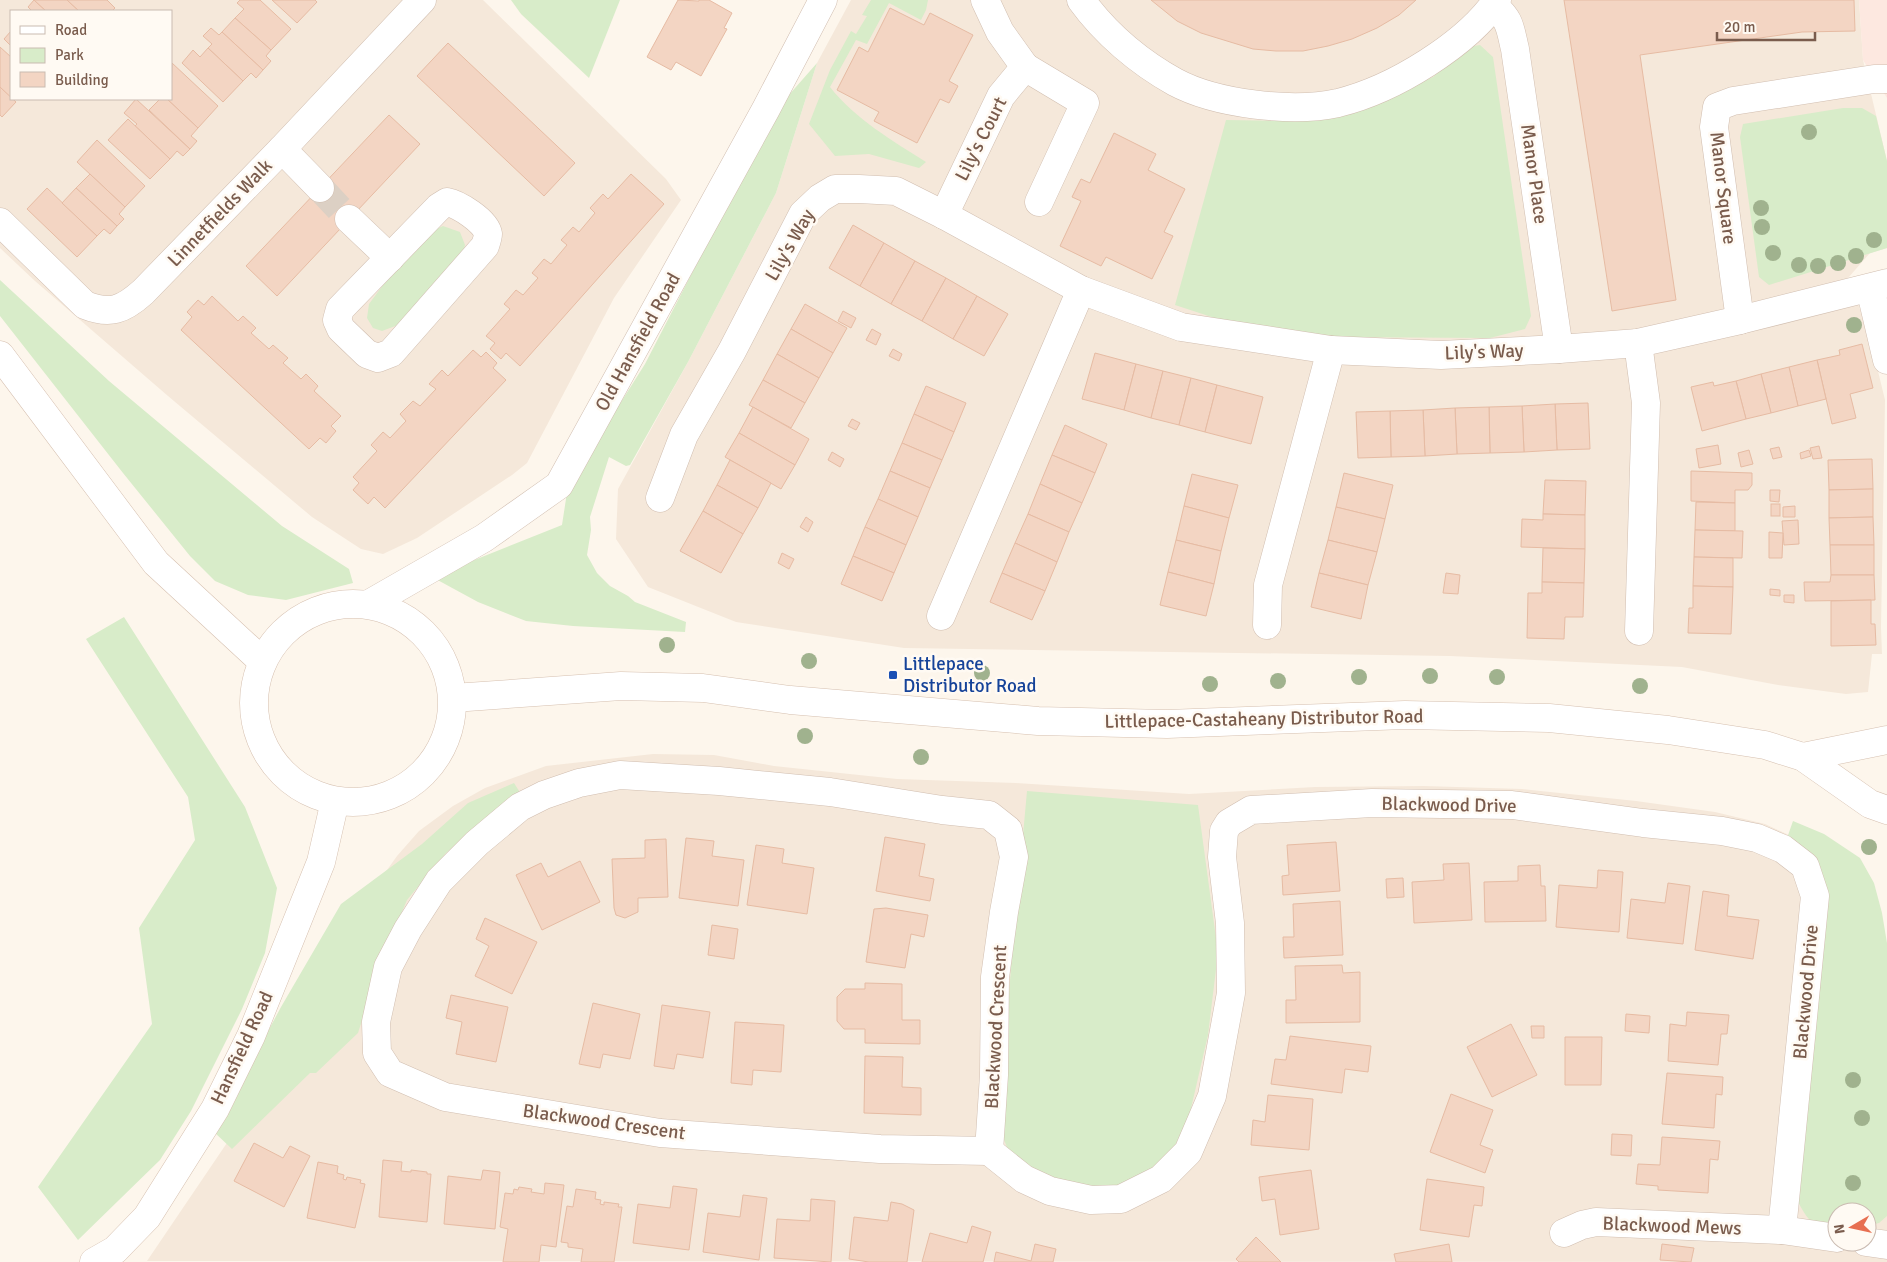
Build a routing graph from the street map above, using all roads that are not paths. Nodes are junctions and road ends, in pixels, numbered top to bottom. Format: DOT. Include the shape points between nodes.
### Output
graph roads {
  1 [pos="422,0"];
  2 [pos="822,0"];
  3 [pos="985,0"];
  4 [pos="1081,0"];
  5 [pos="1495,3"];
  6 [pos="1025,67"];
  7 [pos="1887,79"];
  8 [pos="282,149"];
  9 [pos="320,188"];
  10 [pos="1039,202"];
  11 [pos="944,215"];
  12 [pos="350,219"];
  13 [pos="0,222"];
  14 [pos="390,258"];
  15 [pos="1879,285"];
  16 [pos="1081,290"];
  17 [pos="1740,320"];
  18 [pos="1638,343"];
  19 [pos="1559,349"];
  20 [pos="1330,350"];
  21 [pos="0,355"];
  22 [pos="1887,360"];
  23 [pos="660,498"];
  24 [pos="369,604"];
  25 [pos="941,616"];
  26 [pos="1267,625"];
  27 [pos="1639,631"];
  28 [pos="262,661"];
  29 [pos="453,698"];
  30 [pos="1887,740"];
  31 [pos="1803,757"];
  32 [pos="335,802"];
  33 [pos="1887,810"];
  34 [pos="989,1151"];
  35 [pos="1782,1230"];
  36 [pos="1564,1233"];
  37 [pos="1827,1237"];
  38 [pos="94,1262"];
  1 -- 8 [label="street, Linnetfields Walk"];
  2 -- 24 [label="street, Old Hansfield Road" via="761,118 559,486 484,538"];
  3 -- 6 [label="street" via="1000,32"];
  4 -- 5 [label="street" via="1094,18 1122,45 1175,82 1217,98 1306,107 1337,103 1373,92 1409,75 1466,33"];
  5 -- 19 [label="street, Manor Place" via="1509,24 1515,49"];
  6 -- 10 [label="street" via="1085,103"];
  6 -- 11 [label="street, Lily's Court" via="1001,96"];
  7 -- 17 [label="street, Manor Square" via="1733,101 1717,107 1714,127"];
  8 -- 9 [label="street"];
  8 -- 13 [label="street, Linnetfields Walk" via="143,292 130,304 110,311 85,305"];
  11 -- 16 [label="street, Lily's Way"];
  11 -- 23 [label="street, Lily's Way" via="896,191 859,189 835,189 803,214 684,435"];
  12 -- 14 [label="street"];
  14 -- 14 [label="street" via="438,207 447,202 457,204 488,233 485,246 392,352 378,358 367,354 341,329 337,320 340,309"];
  15 -- 17 [label="street, Lily's Way"];
  15 -- 22 [label="street, Lily's Way"];
  16 -- 20 [label="street, Lily's Way" via="1181,327"];
  16 -- 25 [label="street"];
  17 -- 18 [label="street, Lily's Way"];
  18 -- 19 [label="street, Lily's Way"];
  18 -- 27 [label="street" via="1646,403"];
  19 -- 20 [label="street, Lily's Way" via="1442,355"];
  20 -- 26 [label="street" via="1268,585"];
  21 -- 28 [label="street" via="156,563"];
  24 -- 28 [label="street" via="337,604 306,615 280,634"];
  24 -- 29 [label="street" via="395,613 418,627 436,648 448,672"];
  28 -- 32 [label="street" via="254,690 255,720 264,749 282,774 306,792"];
  29 -- 31 [label="street, Littlepace-Castaheany Distributor Road" via="621,686 703,688 790,700 1038,721 1167,724 1405,715 1549,718 1668,730 1765,745"];
  29 -- 32 [label="street" via="449,728 438,756 418,778 394,794 365,802"];
  30 -- 31 [label="street, Littlepace-Castaheany Distributor Road"];
  31 -- 33 [label="street, Littlepace-Castaheany Distributor Road" via="1870,804"];
  32 -- 38 [label="street, Hansfield Road" via="321,862 251,1036 215,1110 147,1217 115,1250"];
  34 -- 34 [label="street, Blackwood Crescent" via="880,1149 660,1133 445,1097 390,1073 378,1053 376,1022 388,967 439,881 477,843 520,807 578,783 620,775 719,781 830,792 989,815 1008,830 1014,857 995,977"];
  34 -- 35 [label="street, Blackwood Drive" via="1024,1179 1050,1191 1091,1200 1121,1199 1161,1179 1188,1152 1212,1096 1231,993 1230,923 1222,857 1224,831 1230,823 1250,810 1372,803 1512,805 1757,838 1783,849 1805,866 1815,896"];
  35 -- 36 [label="street, Blackwood Mews" via="1596,1222"];
  35 -- 37 [label="street"];
}
